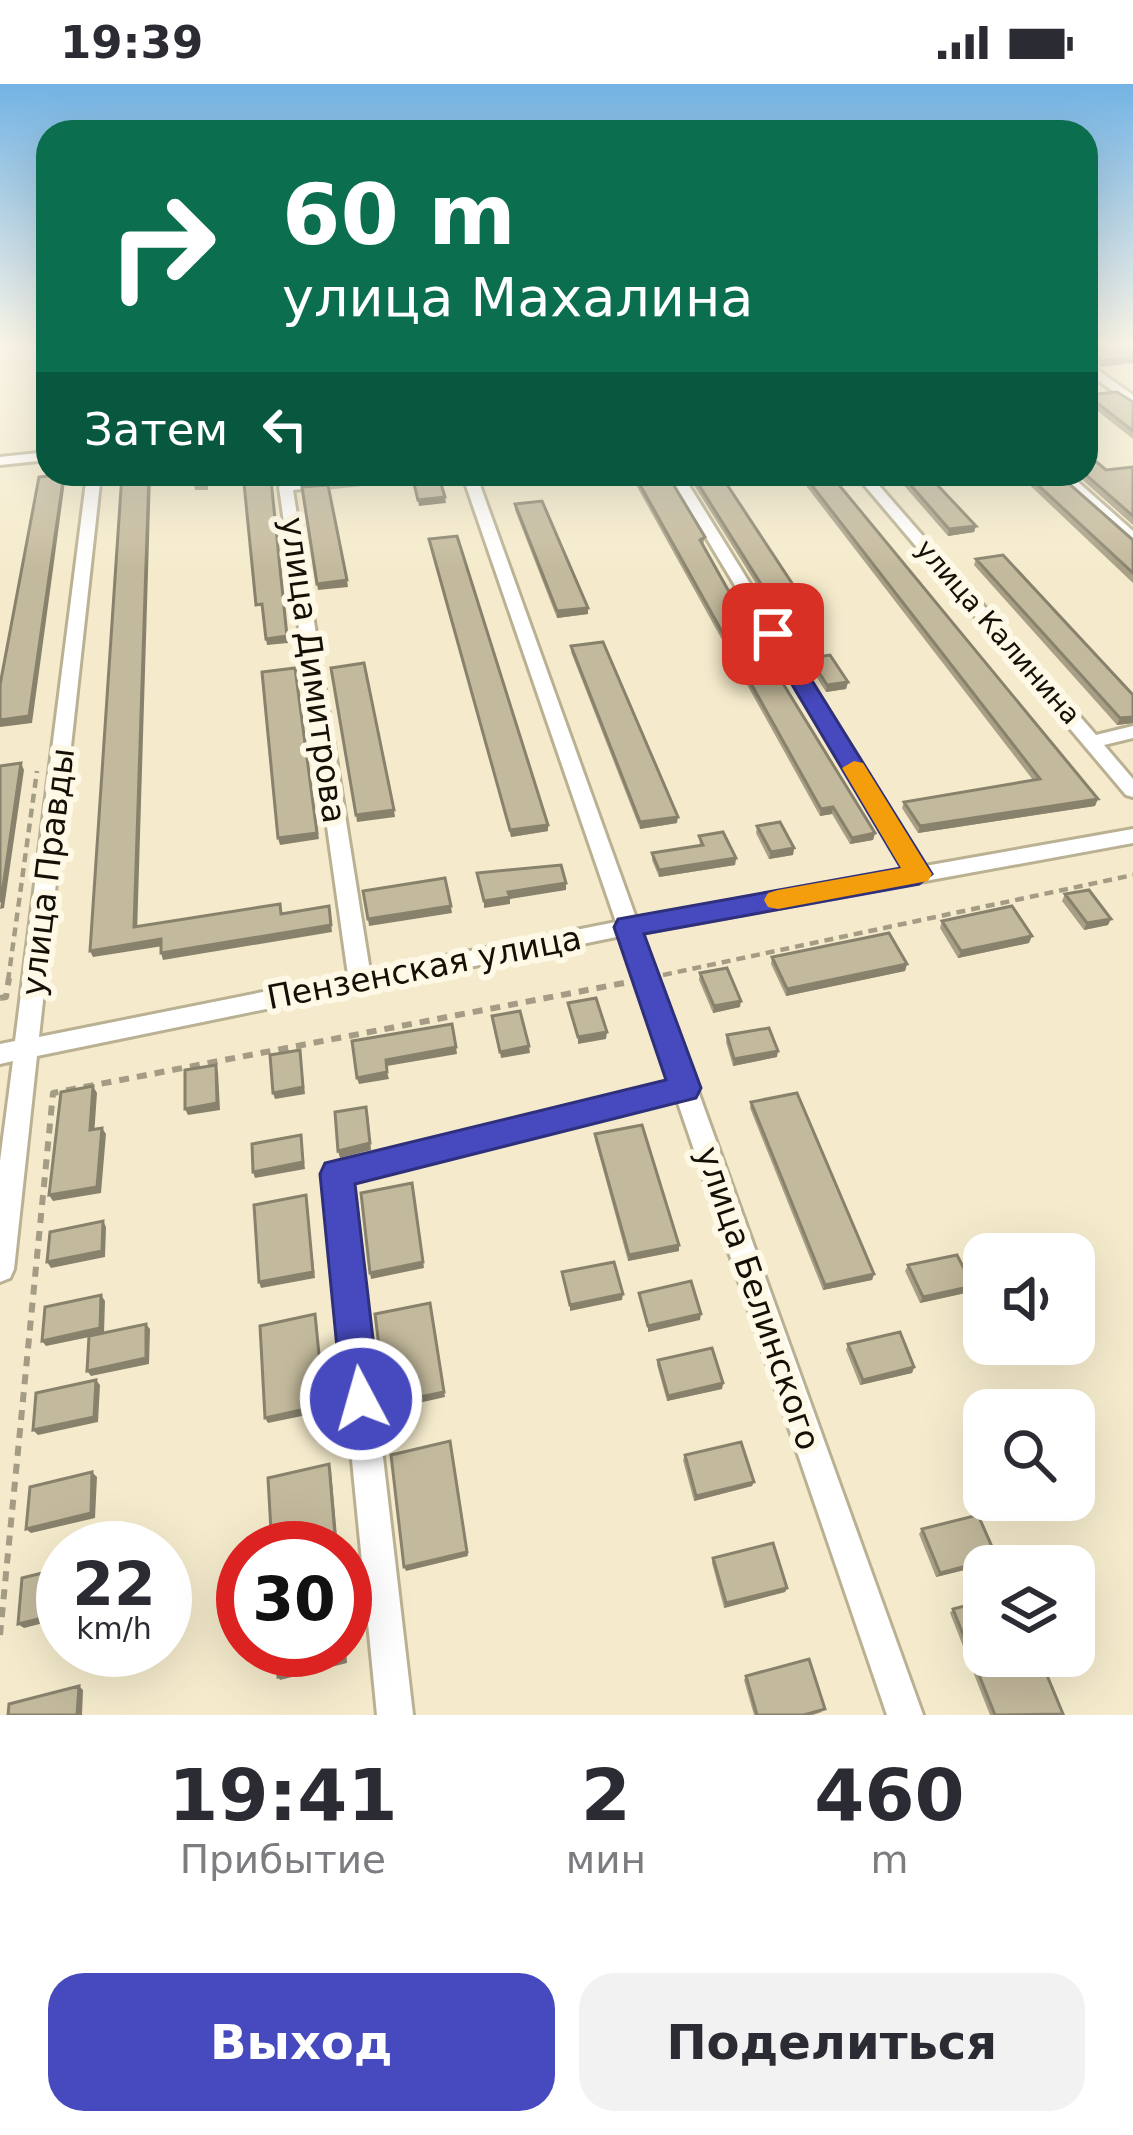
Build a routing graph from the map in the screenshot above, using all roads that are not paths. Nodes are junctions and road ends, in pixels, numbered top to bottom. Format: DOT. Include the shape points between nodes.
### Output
graph roads {
  1 [pos="36,457"];
  2 [pos="0,461"];
  3 [pos="92,486"];
  4 [pos="296,486"];
  5 [pos="473,486"];
  6 [pos="683,486"];
  7 [pos="872,486"];
  8 [pos="1073,486"];
  9 [pos="1133,539"];
  10 [pos="1133,732"];
  11 [pos="1092,742"];
  12 [pos="1133,791"];
  13 [pos="1133,836"];
  14 [pos="919,874"];
  15 [pos="628,927"];
  16 [pos="359,980"];
  17 [pos="13,1052"];
  18 [pos="685,1088"];
  19 [pos="0,1269"];
  20 [pos="395,1715"];
  21 [pos="905,1715"];
  1 -- 2 [label="street"];
  3 -- 17 [label="street, улица Правды"];
  4 -- 16 [label="street, улица Димитрова" via="286,487"];
  5 -- 15 [label="street, улица Белинского"];
  6 -- 14 [label="street"];
  7 -- 11 [label="street, улица Калинина"];
  8 -- 9 [label="street"];
  10 -- 11 [label="street"];
  11 -- 12 [label="street, улица Калинина"];
  13 -- 14 [label="street, Пензенская улица"];
  14 -- 15 [label="street, Пензенская улица"];
  15 -- 16 [label="street, Пензенская улица"];
  15 -- 18 [label="street, улица Белинского"];
  16 -- 17 [label="street, Пензенская улица"];
  17 -- 19 [label="street, улица Правды"];
  18 -- 20 [label="street" via="337,1174"];
  18 -- 21 [label="street, улица Белинского"];
}
